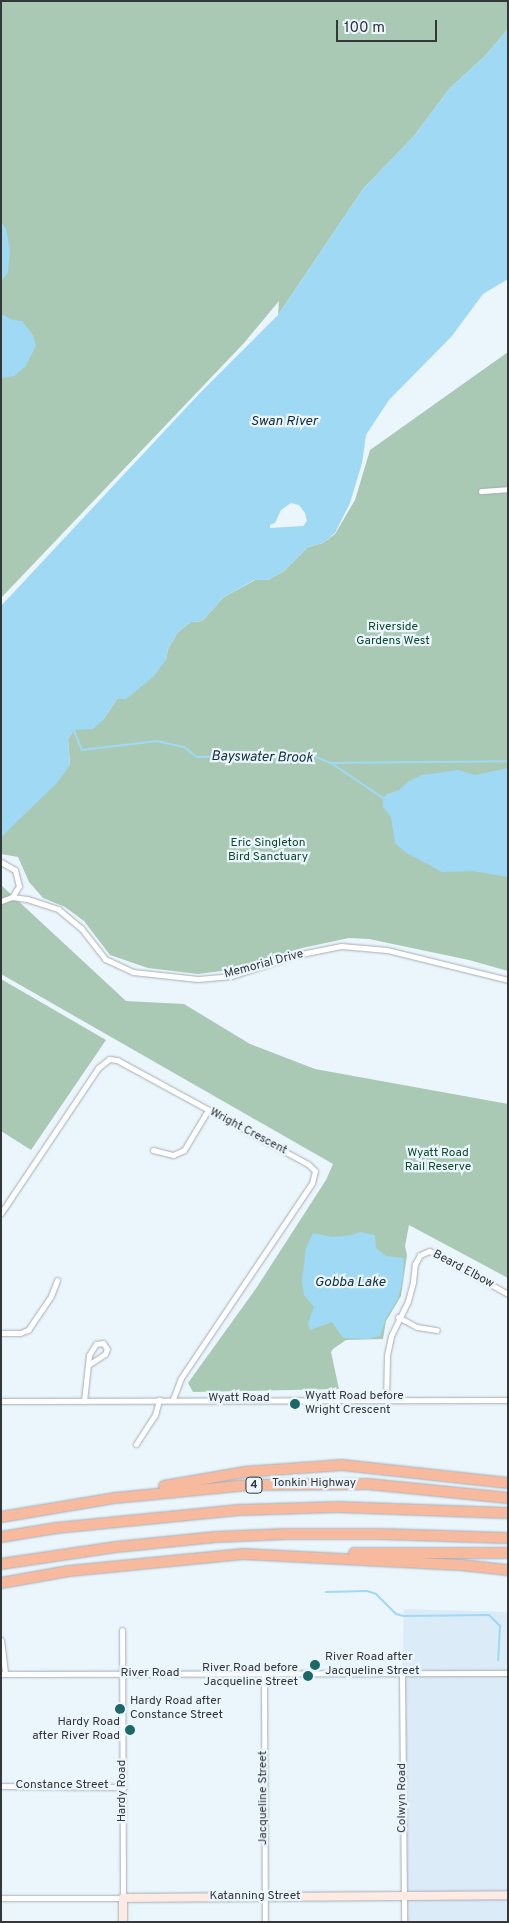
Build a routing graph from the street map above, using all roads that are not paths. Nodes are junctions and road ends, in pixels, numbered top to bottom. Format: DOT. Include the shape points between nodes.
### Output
graph roads {
  1 [pos="508,489"];
  2 [pos="481,491"];
  3 [pos="1,862"];
  4 [pos="12,897"];
  5 [pos="1,901"];
  6 [pos="508,980"];
  7 [pos="208,1110"];
  8 [pos="153,1150"];
  9 [pos="1,1214"];
  10 [pos="57,1280"];
  11 [pos="508,1294"];
  12 [pos="398,1317"];
  13 [pos="438,1330"];
  14 [pos="1,1333"];
  15 [pos="88,1366"];
  16 [pos="173,1399"];
  17 [pos="1,1400"];
  18 [pos="84,1400"];
  19 [pos="159,1400"];
  20 [pos="386,1400"];
  21 [pos="508,1400"];
  22 [pos="136,1444"];
  23 [pos="508,1482"];
  24 [pos="115,1498"];
  25 [pos="508,1498"];
  26 [pos="508,1513"];
  27 [pos="1,1518"];
  28 [pos="1,1538"];
  29 [pos="508,1538"];
  30 [pos="508,1553"];
  31 [pos="268,1555"];
  32 [pos="2,1564"];
  33 [pos="508,1570"];
  34 [pos="1,1583"];
  35 [pos="122,1630"];
  36 [pos="1,1640"];
  37 [pos="264,1673"];
  38 [pos="508,1673"];
  39 [pos="3,1674"];
  40 [pos="121,1674"];
  41 [pos="402,1674"];
  42 [pos="1,1786"];
  43 [pos="123,1787"];
  44 [pos="404,1895"];
  45 [pos="508,1895"];
  46 [pos="265,1897"];
  47 [pos="1,1898"];
  48 [pos="123,1898"];
  49 [pos="123,1922"];
  50 [pos="265,1922"];
  51 [pos="404,1922"];
  1 -- 2 [label="street"];
  3 -- 4 [label="street" via="12,867 17,874 19,886"];
  4 -- 5 [label="street"];
  4 -- 6 [label="street, Memorial Drive" via="27,898 58,909 81,928 105,959 133,972 198,979 232,976 296,955 342,946 387,950"];
  7 -- 8 [label="street" via="184,1150 173,1156"];
  7 -- 9 [label="street, Wright Crescent" via="117,1060 109,1059 98,1068"];
  7 -- 16 [label="street, Wright Crescent" via="308,1164 315,1171 312,1183 181,1378"];
  10 -- 14 [label="street" via="51,1296 28,1330"];
  11 -- 12 [label="street, Beard Elbow" via="429,1252 417,1260 408,1301"];
  12 -- 13 [label="street" via="418,1327"];
  12 -- 20 [label="street, Beard Elbow" via="386,1355"];
  15 -- 15 [label="street" via="105,1354 107,1349 103,1343 99,1342 88,1355"];
  15 -- 18 [label="street"];
  16 -- 19 [label="street, Wyatt Road"];
  16 -- 20 [label="street, Wyatt Road"];
  17 -- 18 [label="street, Wyatt Road"];
  18 -- 19 [label="street, Wyatt Road"];
  19 -- 22 [label="street" via="155,1415"];
  20 -- 21 [label="street, Wyatt Road"];
  23 -- 24 [label="highway" via="363,1465 316,1465 189,1481"];
  24 -- 25 [label="highway, Tonkin Highway / 4" via="248,1485 358,1484"];
  24 -- 27 [label="highway, Tonkin Highway / 4"];
  26 -- 28 [label="highway, Tonkin Highway" via="337,1507 241,1510 56,1528"];
  29 -- 32 [label="highway" via="285,1534 116,1547"];
  30 -- 31 [label="highway"];
  31 -- 33 [label="highway"];
  31 -- 34 [label="highway" via="153,1561"];
  35 -- 40 [label="street, Hardy Road"];
  36 -- 39 [label="street"];
  37 -- 40 [label="street, River Road"];
  37 -- 41 [label="street, River Road"];
  37 -- 46 [label="street, Jacqueline Street"];
  38 -- 41 [label="street, River Road"];
  39 -- 40 [label="street, River Road"];
  40 -- 43 [label="street, Hardy Road"];
  41 -- 44 [label="street, Colwyn Road"];
  42 -- 43 [label="street, Constance Street"];
  43 -- 48 [label="street, Hardy Road"];
  44 -- 45 [label="street, Katanning Street"];
  44 -- 46 [label="street, Katanning Street"];
  44 -- 51 [label="street, Colwyn Road"];
  46 -- 48 [label="street, Katanning Street"];
  46 -- 50 [label="street, Jacqueline Street"];
  47 -- 48 [label="street, Katanning Street"];
  48 -- 49 [label="street, Hardy Road"];
}
